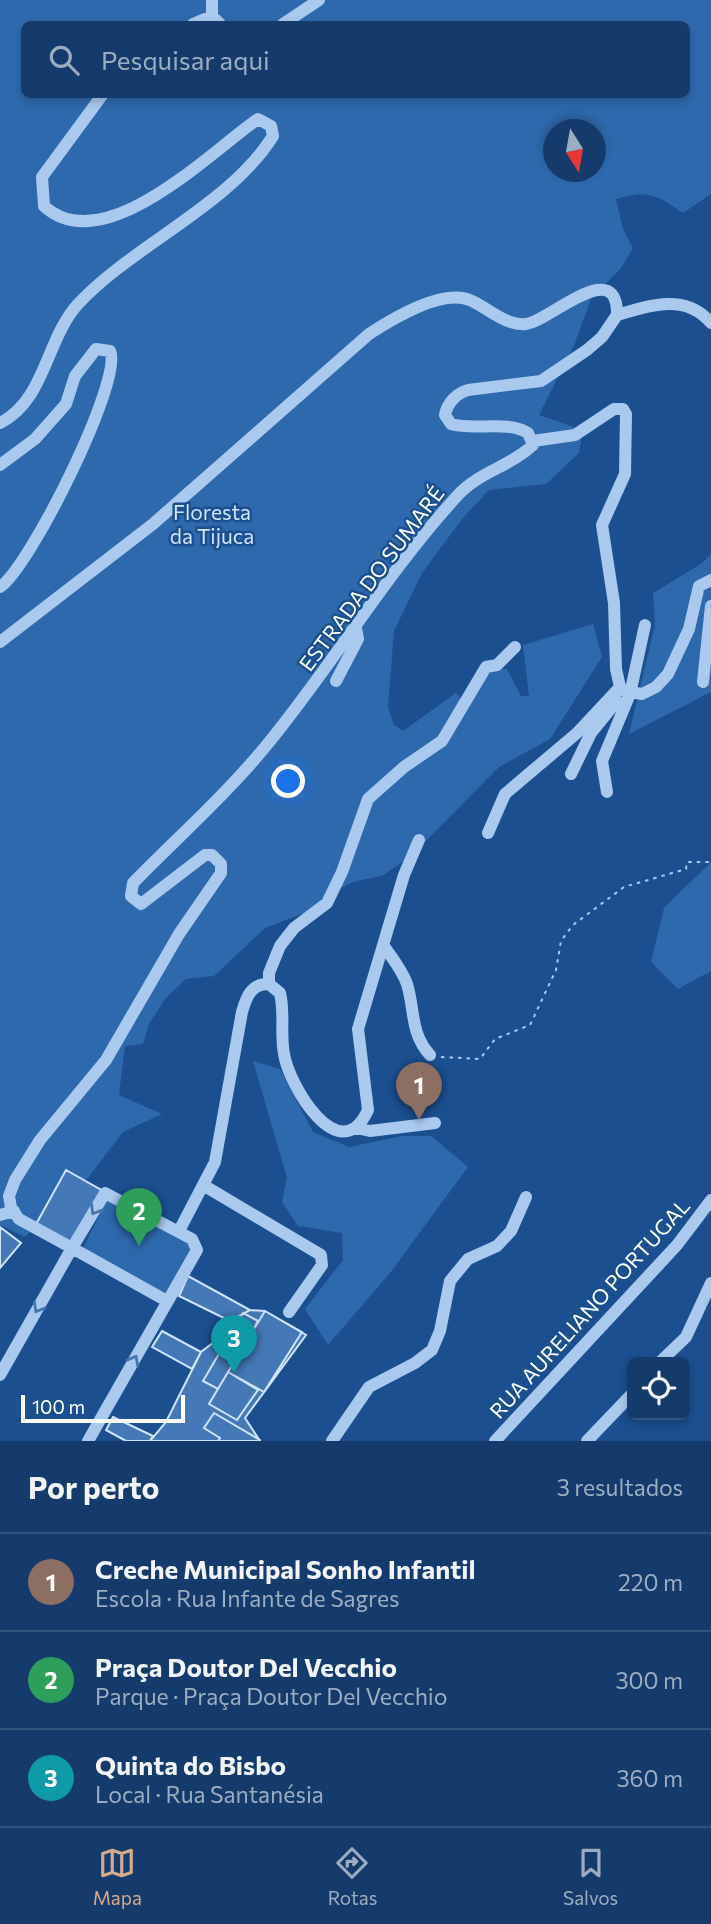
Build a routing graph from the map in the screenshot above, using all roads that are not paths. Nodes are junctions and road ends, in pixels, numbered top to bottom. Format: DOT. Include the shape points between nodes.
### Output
graph roads {
  1 [pos="212,0"];
  2 [pos="319,0"];
  3 [pos="216,20"];
  4 [pos="288,21"];
  5 [pos="100,98"];
  6 [pos="617,315"];
  7 [pos="711,323"];
  8 [pos="0,423"];
  9 [pos="533,441"];
  10 [pos="0,466"];
  11 [pos="711,580"];
  12 [pos="0,587"];
  13 [pos="711,606"];
  14 [pos="645,625"];
  15 [pos="356,628"];
  16 [pos="0,642"];
  17 [pos="515,647"];
  18 [pos="336,681"];
  19 [pos="703,682"];
  20 [pos="625,691"];
  21 [pos="570,774"];
  22 [pos="607,792"];
  23 [pos="488,833"];
  24 [pos="419,840"];
  25 [pos="384,946"];
  26 [pos="269,984"];
  27 [pos="430,1055"];
  28 [pos="435,1124"];
  29 [pos="356,1128"];
  30 [pos="203,1185"];
  31 [pos="526,1197"];
  32 [pos="711,1200"];
  33 [pos="14,1212"];
  34 [pos="0,1215"];
  35 [pos="179,1231"];
  36 [pos="72,1248"];
  37 [pos="711,1283"];
  38 [pos="167,1301"];
  39 [pos="289,1312"];
  40 [pos="665,1357"];
  41 [pos="0,1375"];
  42 [pos="627,1399"];
  43 [pos="88,1441"];
  44 [pos="332,1441"];
  45 [pos="495,1441"];
  46 [pos="587,1441"];
  1 -- 3 [label="street"];
  2 -- 4 [label="street"];
  5 -- 8 [label="street" via="42,177 44,206 66,222 111,216 141,202 197,169 258,120 271,126 273,136 197,211 75,307 28,401"];
  6 -- 7 [label="street" via="680,303 702,312"];
  6 -- 9 [label="street" via="602,337 541,381 461,392 445,411 451,424 517,428"];
  6 -- 16 [label="street" via="616,298 593,290 524,324 460,297 444,298 394,318 369,334 153,524"];
  9 -- 15 [label="street, ESTRADA DO SUMARÉ" via="530,448 483,473 460,492"];
  9 -- 20 [label="street" via="575,435 614,409 626,414 625,474 602,525 614,603 614,654"];
  10 -- 12 [label="street" via="35,439 65,404 75,376 96,349 110,351 114,358 105,392 61,494 23,563"];
  11 -- 20 [label="street" via="699,586 689,629 668,674 642,694"];
  13 -- 19 [label="street"];
  14 -- 20 [label="street"];
  15 -- 18 [label="street" via="358,639"];
  15 -- 33 [label="street, ESTRADA DO SUMARÉ" via="241,775 133,883 131,896 141,904 205,855 212,855 220,864 221,873 179,934 118,1041 40,1140 15,1180 9,1196"];
  17 -- 26 [label="street" via="497,666 486,667 442,741 368,799 327,903 279,946"];
  20 -- 21 [label="street" via="591,733"];
  20 -- 22 [label="street" via="602,761"];
  20 -- 23 [label="street" via="505,794"];
  24 -- 25 [label="street"];
  25 -- 27 [label="street" via="405,978 413,1028"];
  25 -- 29 [label="street" via="358,1040 368,1110"];
  26 -- 29 [label="street" via="280,993 284,1054 304,1099 326,1125 347,1131"];
  26 -- 30 [label="street" via="257,986 245,1001 219,1146"];
  28 -- 29 [label="street" via="370,1131"];
  30 -- 35 [label="street"];
  30 -- 39 [label="street" via="321,1255 322,1265"];
  31 -- 44 [label="street" via="511,1231 497,1246 468,1259 450,1281 432,1350 369,1387"];
  32 -- 45 [label="street, RUA AURELIANO PORTUGAL" via="677,1245"];
  33 -- 34 [label="street"];
  33 -- 36 [label="street"];
  35 -- 36 [label="street, one-way" via="106,1193"];
  35 -- 38 [label="street" via="196,1242 197,1250"];
  36 -- 38 [label="street"];
  36 -- 41 [label="street, one-way"];
  37 -- 40 [label="street" via="686,1337"];
  43 -- 38 [label="street, one-way"];
  42 -- 46 [label="street"];
}
